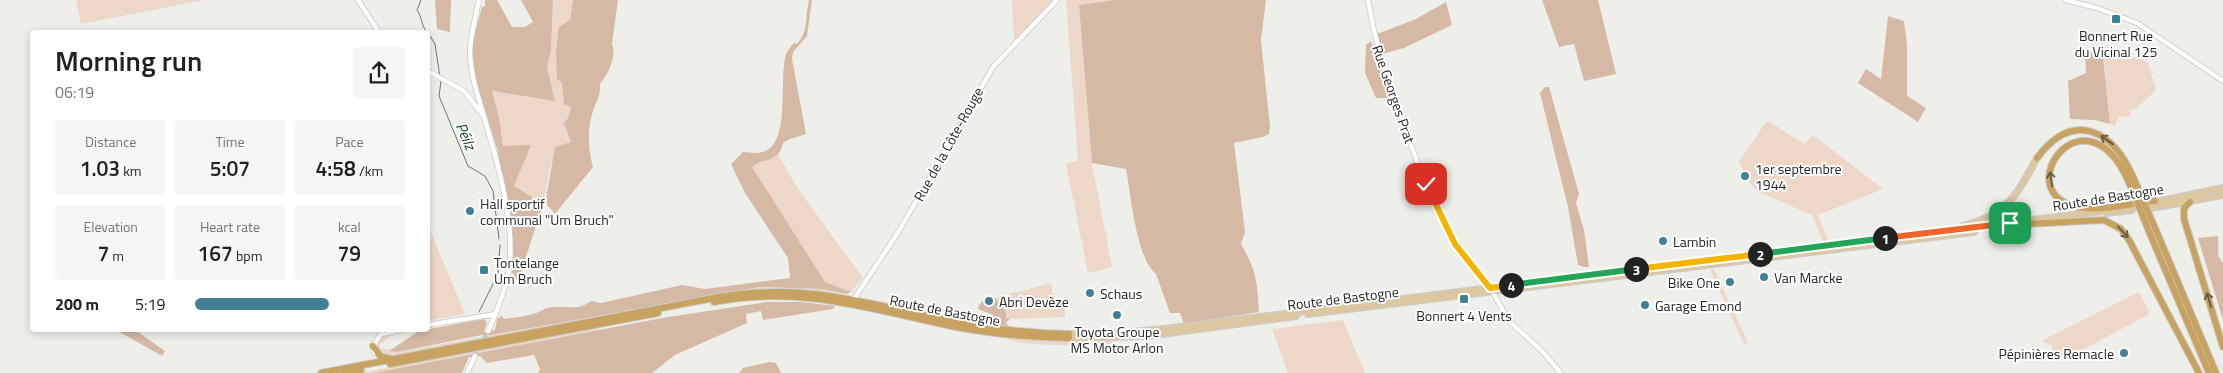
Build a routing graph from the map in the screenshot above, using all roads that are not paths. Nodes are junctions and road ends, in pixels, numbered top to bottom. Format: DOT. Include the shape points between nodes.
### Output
graph roads {
  1 [pos="358,0"];
  2 [pos="479,0"];
  3 [pos="1057,0"];
  4 [pos="1368,0"];
  5 [pos="2066,0"];
  6 [pos="378,30"];
  7 [pos="430,72"];
  8 [pos="2223,81"];
  9 [pos="485,119"];
  10 [pos="2037,158"];
  11 [pos="2131,180"];
  12 [pos="2223,188"];
  13 [pos="2223,195"];
  14 [pos="2154,201"];
  15 [pos="2165,201"];
  16 [pos="2190,202"];
  17 [pos="2026,224"];
  18 [pos="1944,230"];
  19 [pos="2154,235"];
  20 [pos="1492,290"];
  21 [pos="854,299"];
  22 [pos="496,314"];
  23 [pos="430,325"];
  24 [pos="488,331"];
  25 [pos="390,332"];
  26 [pos="1069,336"];
  27 [pos="487,343"];
  28 [pos="2223,347"];
  29 [pos="450,348"];
  30 [pos="373,350"];
  31 [pos="476,356"];
  32 [pos="321,373"];
  33 [pos="344,373"];
  34 [pos="467,373"];
  35 [pos="1561,373"];
  36 [pos="2199,373"];
  37 [pos="2209,373"];
  38 [pos="2216,373"];
  1 -- 6 [label="street"];
  2 -- 9 [label="street" via="470,53 473,78"];
  3 -- 21 [label="street, Rue de la Côte-Rouge" via="993,67 899,231"];
  4 -- 20 [label="street, Rue Georges Prat" via="1380,56 1426,184 1455,244"];
  5 -- 8 [label="street" via="2137,23"];
  7 -- 9 [label="street" via="468,96"];
  9 -- 22 [label="street" via="509,225 507,277"];
  11 -- 10 [label="highway, one-way" via="2124,158 2114,144 2092,132 2080,131 2062,136"];
  10 -- 18 [label="main road" via="2014,196 1997,213 1976,223"];
  14 -- 11 [label="highway, one-way" via="2095,208 2072,205 2058,197 2052,188 2050,168 2057,153 2066,146 2090,142 2107,151"];
  11 -- 19 [label="highway, bridge"];
  12 -- 15 [label="main road, Route de Bastogne"];
  13 -- 16 [label="main road, Route de Bastogne"];
  14 -- 15 [label="main road"];
  15 -- 18 [label="main road, Route de Bastogne"];
  16 -- 17 [label="main road, Route de Bastogne"];
  28 -- 16 [label="highway, one-way" via="2184,219 2184,208"];
  17 -- 20 [label="main road, Route de Bastogne"];
  17 -- 36 [label="highway, one-way" via="2104,220 2121,229 2130,240"];
  18 -- 20 [label="main road, Route de Bastogne"];
  19 -- 37 [label="highway"];
  19 -- 38 [label="highway"];
  20 -- 26 [label="main road, Route de Bastogne" via="1164,334"];
  20 -- 35 [label="street, Rue Georges Prat" via="1509,320"];
  21 -- 26 [label="highway, Route de Bastogne" via="982,326"];
  21 -- 27 [label="highway, Route de Bastogne" via="808,292 734,294"];
  22 -- 23 [label="street"];
  22 -- 24 [label="street"];
  25 -- 30 [label="street" via="381,334"];
  26 -- 27 [label="highway, Route de Bastogne" via="991,332 842,301 782,296 720,301"];
  27 -- 29 [label="highway"];
  27 -- 33 [label="highway"];
  29 -- 30 [label="highway" via="385,358"];
  29 -- 32 [label="highway"];
  30 -- 32 [label="highway" via="371,361"];
  31 -- 34 [label="street"];
}
